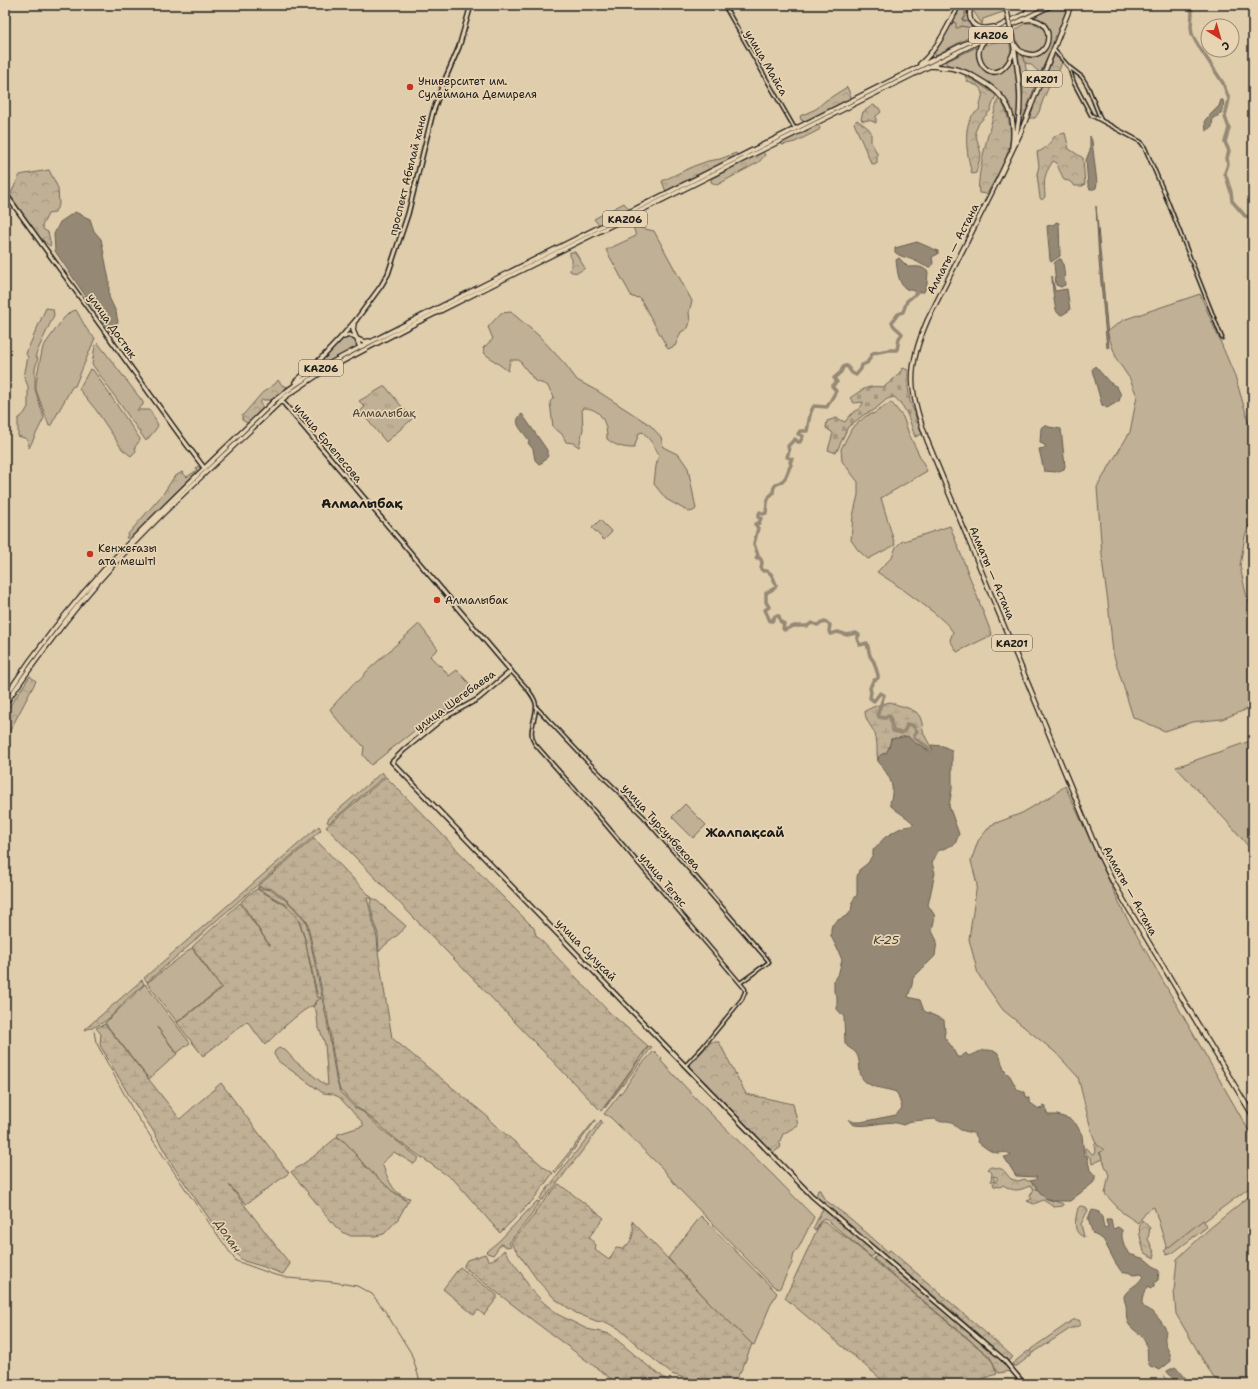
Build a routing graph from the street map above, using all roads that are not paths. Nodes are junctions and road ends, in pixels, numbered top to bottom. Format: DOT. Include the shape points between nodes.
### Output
graph roads {
  1 [pos="471,5"];
  2 [pos="724,5"];
  3 [pos="959,5"];
  4 [pos="971,5"];
  5 [pos="1004,5"];
  6 [pos="1033,5"];
  7 [pos="1042,5"];
  8 [pos="1052,5"];
  9 [pos="1071,5"];
  10 [pos="1016,20"];
  11 [pos="1001,26"];
  12 [pos="988,36"];
  13 [pos="1013,41"];
  14 [pos="1053,49"];
  15 [pos="1014,50"];
  16 [pos="930,66"];
  17 [pos="1069,67"];
  18 [pos="912,70"];
  19 [pos="894,81"];
  20 [pos="1101,120"];
  21 [pos="795,129"];
  22 [pos="1011,153"];
  23 [pos="5,193"];
  24 [pos="356,320"];
  25 [pos="357,338"];
  26 [pos="378,338"];
  27 [pos="1222,338"];
  28 [pos="341,339"];
  29 [pos="360,347"];
  30 [pos="355,354"];
  31 [pos="283,393"];
  32 [pos="281,400"];
  33 [pos="205,469"];
  34 [pos="81,599"];
  35 [pos="511,670"];
  36 [pos="5,697"];
  37 [pos="533,698"];
  38 [pos="5,704"];
  39 [pos="536,707"];
  40 [pos="392,762"];
  41 [pos="740,983"];
  42 [pos="685,1066"];
  43 [pos="1253,1116"];
  44 [pos="1024,1384"];
  1 -- 24 [label="main road, проспект Абылай хана" via="459,47 433,112 408,214 388,274"];
  2 -- 21 [label="street, улица Майса"];
  3 -- 18 [label="highway" via="929,55"];
  4 -- 11 [label="highway" via="970,16 976,27"];
  5 -- 13 [label="highway, KАZ01, bridge"];
  6 -- 10 [label="highway"];
  7 -- 10 [label="highway, KАZ06"];
  8 -- 10 [label="highway, KАZ06"];
  9 -- 14 [label="highway, KАZ01"];
  10 -- 11 [label="highway, KАZ06"];
  10 -- 12 [label="highway, KАZ06"];
  10 -- 13 [label="highway" via="1031,19 1043,24 1048,32 1048,42 1044,49 1031,55 1020,51"];
  11 -- 18 [label="highway, KАZ06"];
  12 -- 15 [label="highway" via="980,46 979,58 983,66 991,72 1004,70"];
  12 -- 16 [label="highway, KАZ06"];
  13 -- 15 [label="highway, KАZ01"];
  14 -- 17 [label="street"];
  14 -- 22 [label="highway, KАZ01"];
  15 -- 22 [label="highway, KАZ01" via="1021,104"];
  16 -- 19 [label="highway, KАZ06"];
  16 -- 22 [label="highway, KАZ01" via="963,71 998,92 1007,105 1012,121"];
  17 -- 20 [label="street" via="1086,82"];
  17 -- 20 [label="street" via="1074,83 1090,113"];
  18 -- 19 [label="highway, KАZ06"];
  19 -- 21 [label="highway, KАZ06"];
  19 -- 30 [label="highway, KАZ06"];
  20 -- 27 [label="street" via="1141,142 1145,148"];
  21 -- 26 [label="highway, KАZ06"];
  22 -- 43 [label="highway, Алматы — Астана / KАZ01" via="920,338 912,368 914,402 927,440 1097,850 1130,911"];
  23 -- 33 [label="main road, улица Достык"];
  24 -- 25 [label="highway" via="353,330"];
  24 -- 28 [label="highway"];
  25 -- 26 [label="highway" via="367,342"];
  25 -- 28 [label="highway" via="349,335"];
  25 -- 29 [label="highway"];
  26 -- 29 [label="highway, KАZ06"];
  28 -- 31 [label="highway"];
  29 -- 30 [label="highway"];
  29 -- 31 [label="highway, KАZ06" via="320,368"];
  30 -- 32 [label="highway, KАZ06" via="322,372"];
  31 -- 33 [label="highway, KАZ06"];
  32 -- 34 [label="highway, KАZ06" via="157,520"];
  32 -- 35 [label="main road, улица Ерлепесова"];
  33 -- 34 [label="highway, KАZ06" via="126,546"];
  34 -- 36 [label="highway, KАZ06" via="32,657"];
  34 -- 38 [label="highway, KАZ06"];
  35 -- 37 [label="street, улица Ерлепесова"];
  35 -- 40 [label="main road, улица Шегебаева" via="482,695 442,719"];
  37 -- 39 [label="street, улица Тегыс"];
  39 -- 41 [label="street, улица Тегыс" via="531,734 535,744"];
  39 -- 41 [label="street, улица Турсунбекова" via="638,811 769,962"];
  40 -- 42 [label="main road, улица Сулусай"];
  41 -- 42 [label="street" via="745,991 742,999"];
  42 -- 44 [label="main road, улица Сулусай" via="821,1204 1003,1359"];
}
